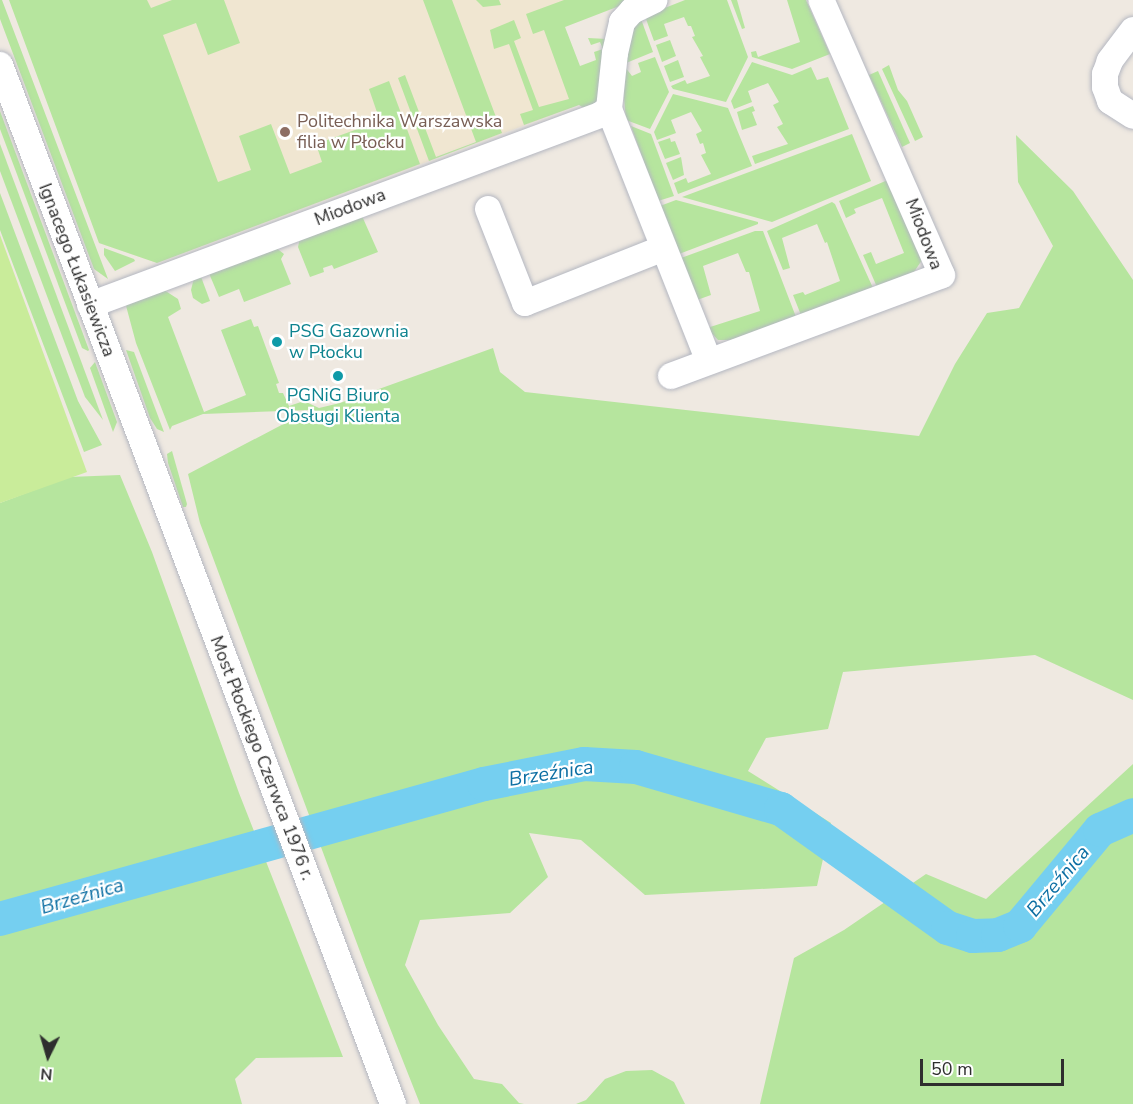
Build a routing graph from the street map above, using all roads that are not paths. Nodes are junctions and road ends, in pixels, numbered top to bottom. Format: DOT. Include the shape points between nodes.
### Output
graph roads {
  1 [pos="655,0"];
  2 [pos="821,0"];
  3 [pos="1133,30"];
  4 [pos="0,65"];
  5 [pos="609,109"];
  6 [pos="1133,116"];
  7 [pos="488,209"];
  8 [pos="664,248"];
  9 [pos="90,305"];
  10 [pos="709,361"];
  11 [pos="671,375"];
  12 [pos="155,474"];
  13 [pos="393,1104"];
  1 -- 5 [label="street" via="632,11 622,22"];
  2 -- 10 [label="street, Miodowa" via="942,275"];
  3 -- 6 [label="street" via="1110,61 1105,87 1110,102"];
  4 -- 9 [label="street, Ignacego Łukasiewicza"];
  5 -- 8 [label="street"];
  5 -- 9 [label="street, Miodowa"];
  7 -- 8 [label="street" via="525,303"];
  8 -- 10 [label="street"];
  9 -- 12 [label="street, Ignacego Łukasiewicza"];
  10 -- 11 [label="street, Miodowa"];
  12 -- 13 [label="street, Most Płockiego Czerwca 1976 r."];
}
